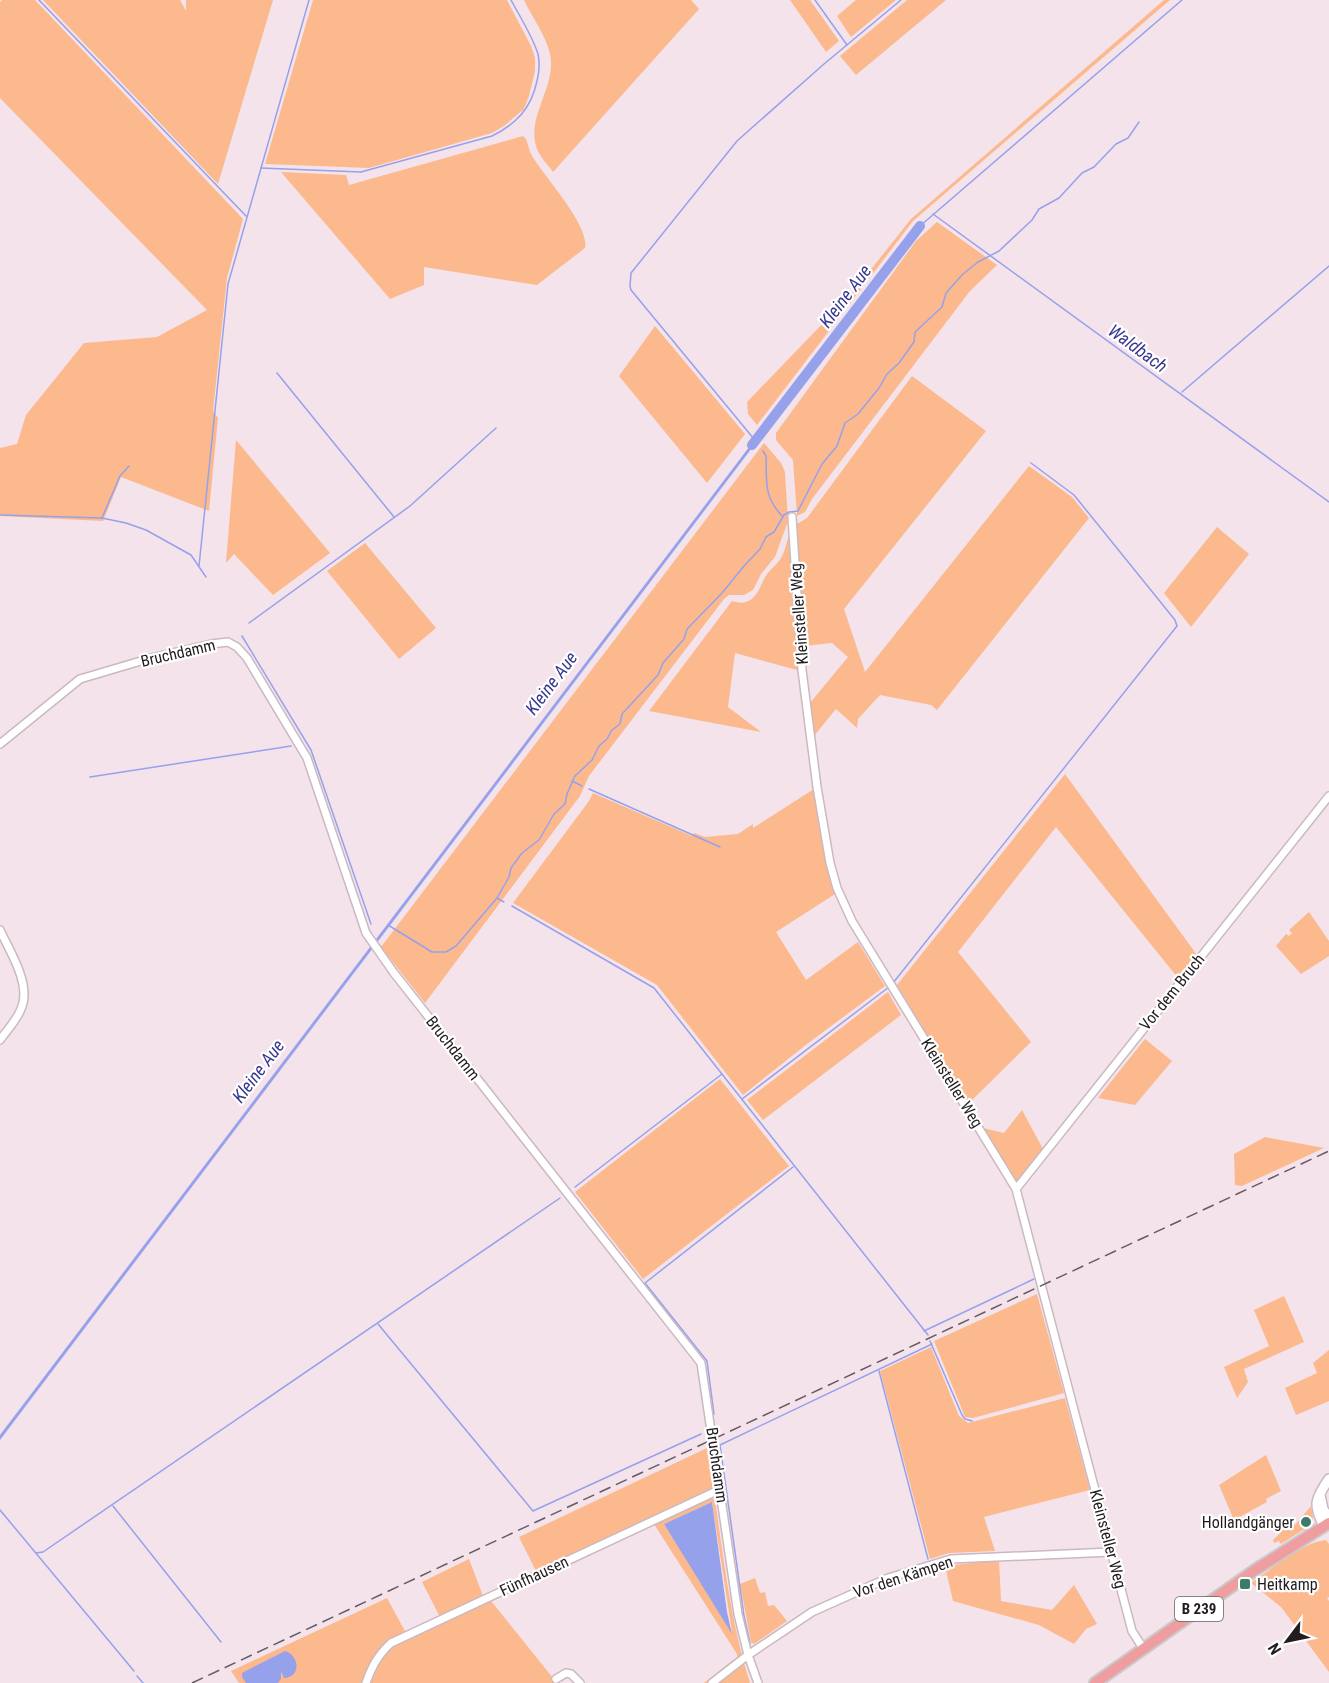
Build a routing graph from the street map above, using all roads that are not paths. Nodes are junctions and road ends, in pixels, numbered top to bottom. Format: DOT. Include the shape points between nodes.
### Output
graph roads {
  1 [pos="792,517"];
  2 [pos="0,744"];
  3 [pos="1329,796"];
  4 [pos="0,930"];
  5 [pos="0,1040"];
  6 [pos="1016,1189"];
  7 [pos="1329,1479"];
  8 [pos="720,1489"];
  9 [pos="1328,1525"];
  10 [pos="1111,1552"];
  11 [pos="1143,1648"];
  12 [pos="748,1655"];
  13 [pos="556,1679"];
  14 [pos="366,1683"];
  15 [pos="580,1683"];
  16 [pos="712,1683"];
  17 [pos="758,1683"];
  18 [pos="1095,1683"];
  1 -- 6 [label="street, Kleinsteller Weg" via="802,670 817,787 837,888 852,921"];
  2 -- 8 [label="street, Bruchdamm" via="80,679 211,644 228,642 237,647 307,758 370,940 695,1353 704,1371"];
  3 -- 6 [label="street, Vor dem Bruch"];
  4 -- 5 [label="street" via="24,987 24,1001"];
  6 -- 10 [label="street, Kleinsteller Weg"];
  7 -- 9 [label="street" via="1320,1491 1316,1507"];
  8 -- 12 [label="street, Bruchdamm" via="738,1614"];
  8 -- 14 [label="street, Fünfhausen" via="391,1643 379,1654"];
  9 -- 11 [label="main road, B 239"];
  10 -- 11 [label="street, Kleinsteller Weg" via="1132,1631"];
  10 -- 12 [label="street, Vor den Kämpen" via="951,1558 888,1578 812,1612"];
  11 -- 18 [label="main road, B 239"];
  12 -- 16 [label="street, Vor den Kämpen"];
  12 -- 17 [label="street, Bruchdamm"];
  13 -- 15 [label="street" via="566,1673"];
}
